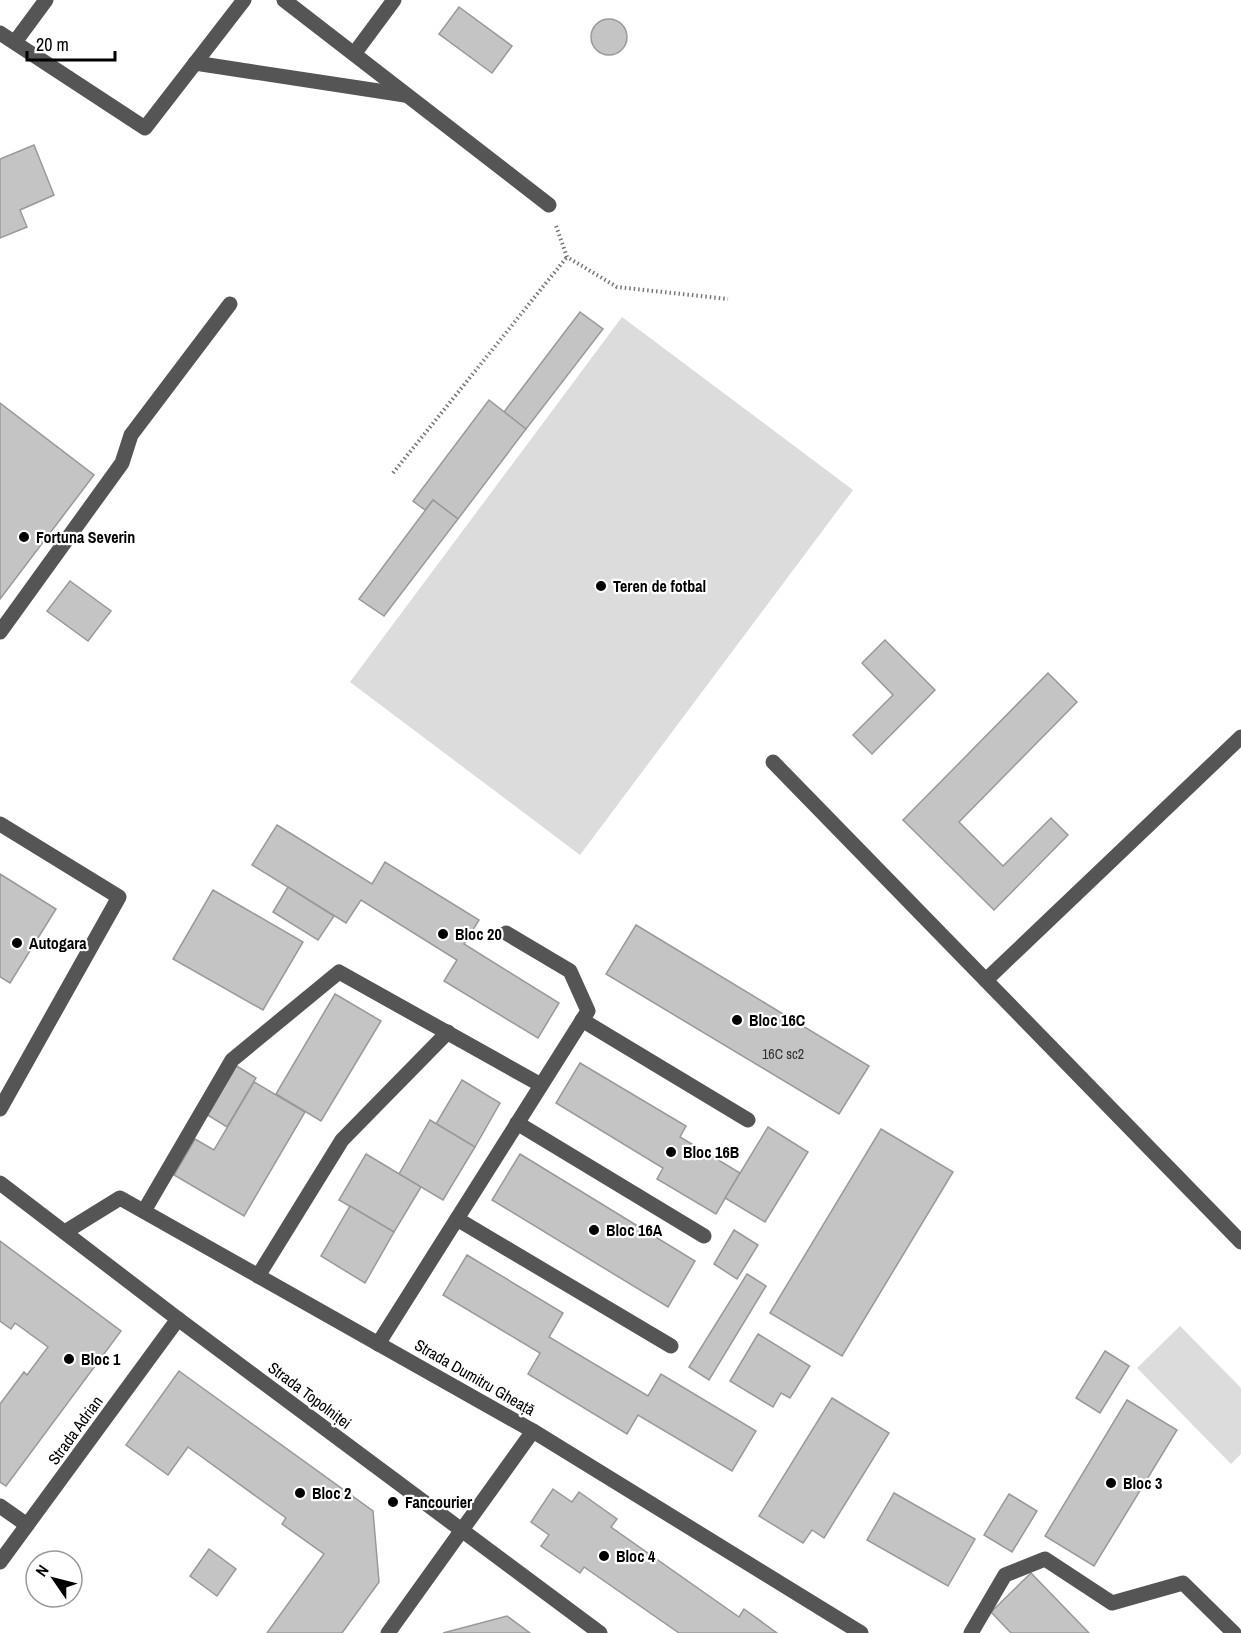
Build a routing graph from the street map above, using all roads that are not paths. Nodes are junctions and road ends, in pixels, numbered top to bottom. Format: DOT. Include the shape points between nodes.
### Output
graph roads {
  1 [pos="46,0"];
  2 [pos="244,0"];
  3 [pos="284,0"];
  4 [pos="394,0"];
  5 [pos="0,33"];
  6 [pos="15,42"];
  7 [pos="354,54"];
  8 [pos="195,63"];
  9 [pos="407,95"];
  10 [pos="549,205"];
  11 [pos="230,304"];
  12 [pos="0,632"];
  13 [pos="1241,737"];
  14 [pos="773,762"];
  15 [pos="0,824"];
  16 [pos="506,933"];
  17 [pos="986,980"];
  18 [pos="582,1020"];
  19 [pos="448,1032"];
  20 [pos="541,1085"];
  21 [pos="0,1109"];
  22 [pos="748,1120"];
  23 [pos="517,1123"];
  24 [pos="0,1183"];
  25 [pos="144,1211"];
  26 [pos="457,1219"];
  27 [pos="65,1232"];
  28 [pos="704,1236"];
  29 [pos="1241,1242"];
  30 [pos="258,1276"];
  31 [pos="178,1319"];
  32 [pos="378,1344"];
  33 [pos="670,1346"];
  34 [pos="532,1431"];
  35 [pos="0,1506"];
  36 [pos="27,1526"];
  37 [pos="462,1531"];
  38 [pos="0,1562"];
  39 [pos="856,1632"];
  40 [pos="388,1633"];
  41 [pos="600,1633"];
  42 [pos="971,1633"];
  43 [pos="1234,1633"];
  1 -- 6 [label="street"];
  2 -- 8 [label="street"];
  3 -- 7 [label="street"];
  4 -- 7 [label="street"];
  5 -- 6 [label="street"];
  6 -- 8 [label="street" via="145,128"];
  7 -- 9 [label="street"];
  8 -- 9 [label="street"];
  9 -- 10 [label="street"];
  11 -- 12 [label="street" via="131,435 122,463"];
  13 -- 17 [label="street"];
  14 -- 17 [label="street"];
  15 -- 21 [label="street" via="119,897"];
  16 -- 18 [label="street" via="570,971 588,1011"];
  17 -- 29 [label="street"];
  18 -- 20 [label="street"];
  18 -- 22 [label="street"];
  19 -- 20 [label="street"];
  19 -- 25 [label="street" via="339,972 232,1060"];
  19 -- 30 [label="street" via="342,1140"];
  20 -- 23 [label="street"];
  23 -- 26 [label="street"];
  23 -- 28 [label="street"];
  24 -- 27 [label="street, Strada Topolniței"];
  25 -- 27 [label="street, Strada Dumitru Gheață" via="120,1198"];
  25 -- 30 [label="street, Strada Dumitru Gheață"];
  26 -- 32 [label="street"];
  26 -- 33 [label="street"];
  27 -- 31 [label="street, Strada Topolniței"];
  30 -- 32 [label="street, Strada Dumitru Gheață"];
  31 -- 36 [label="street, Strada Adrian"];
  31 -- 37 [label="street, Strada Topolniței"];
  32 -- 34 [label="street, Strada Dumitru Gheață"];
  34 -- 37 [label="street"];
  34 -- 39 [label="street, Strada Dumitru Gheață"];
  35 -- 36 [label="street"];
  36 -- 38 [label="street, Strada Adrian"];
  37 -- 40 [label="street"];
  37 -- 41 [label="street, Strada Topolniței"];
  42 -- 43 [label="street" via="1005,1575 1045,1559 1112,1603 1183,1583"];
}
